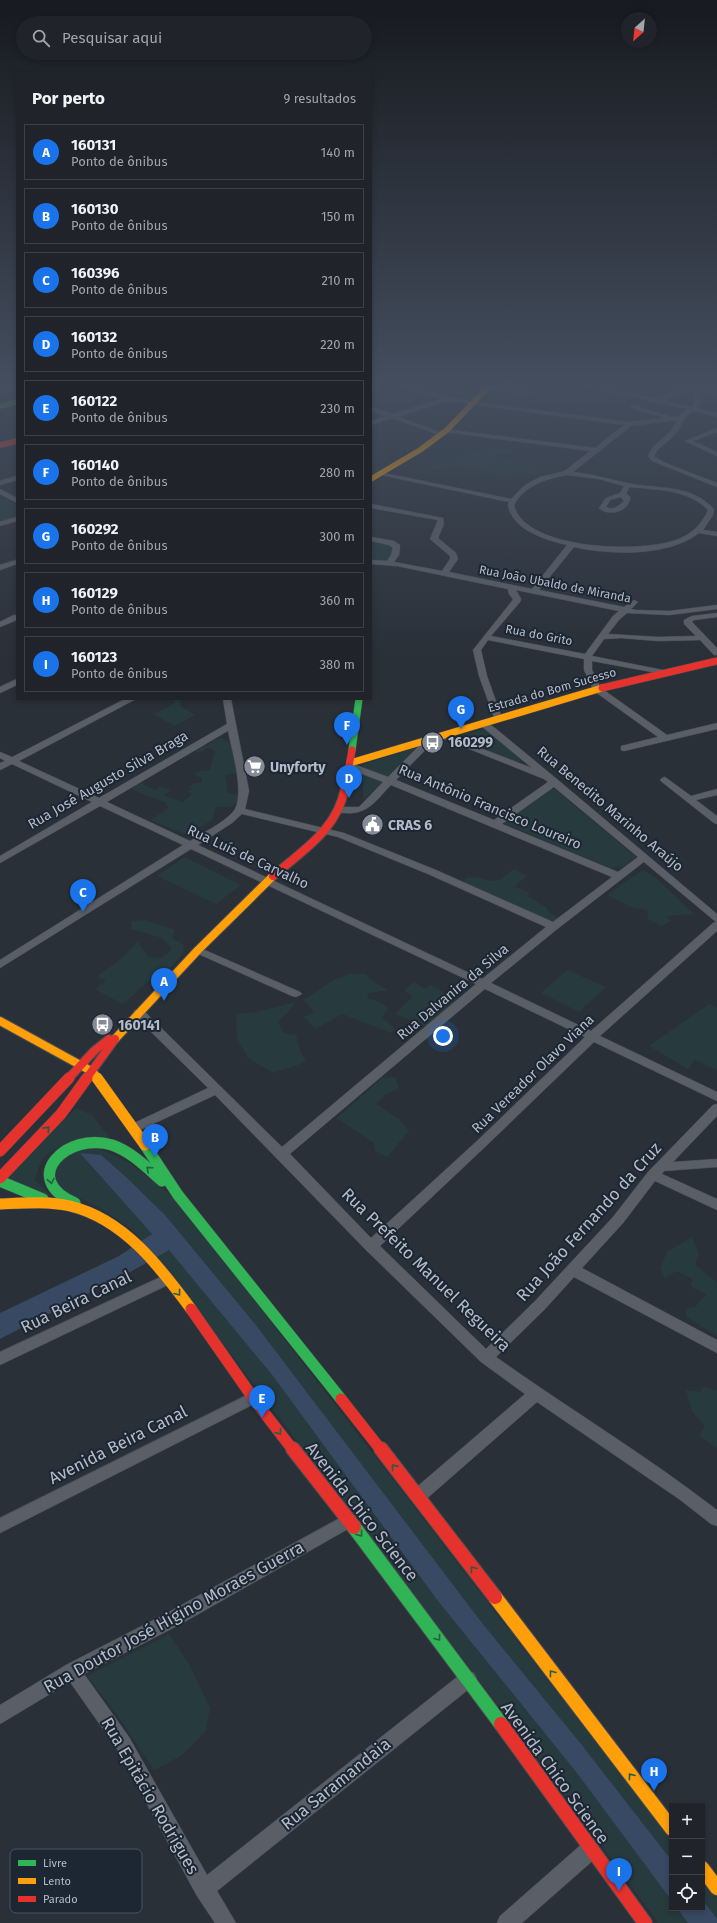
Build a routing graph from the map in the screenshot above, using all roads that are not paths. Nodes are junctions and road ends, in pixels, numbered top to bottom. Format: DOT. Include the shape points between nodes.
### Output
graph roads {
  1 [pos="567,473"];
  2 [pos="590,473"];
  3 [pos="686,473"];
  4 [pos="374,475"];
  5 [pos="594,476"];
  6 [pos="16,478"];
  7 [pos="0,483"];
  8 [pos="628,485"];
  9 [pos="717,485"];
  10 [pos="0,491"];
  11 [pos="622,494"];
  12 [pos="16,500"];
  13 [pos="513,501"];
  14 [pos="372,506"];
  15 [pos="16,519"];
  16 [pos="3,523"];
  17 [pos="16,528"];
  18 [pos="698,531"];
  19 [pos="717,534"];
  20 [pos="372,539"];
  21 [pos="572,544"];
  22 [pos="16,562"];
  23 [pos="372,562"];
  24 [pos="389,563"];
  25 [pos="0,568"];
  26 [pos="444,574"];
  27 [pos="512,588"];
  28 [pos="533,592"];
  29 [pos="634,602"];
  30 [pos="717,607"];
  31 [pos="624,610"];
  32 [pos="717,615"];
  33 [pos="16,617"];
  34 [pos="2,622"];
  35 [pos="16,626"];
  36 [pos="486,637"];
  37 [pos="602,637"];
  38 [pos="701,638"];
  39 [pos="717,653"];
  40 [pos="588,656"];
  41 [pos="717,661"];
  42 [pos="665,673"];
  43 [pos="16,682"];
  44 [pos="597,689"];
  45 [pos="0,690"];
  46 [pos="130,700"];
  47 [pos="227,700"];
  48 [pos="359,700"];
  49 [pos="498,718"];
  50 [pos="483,723"];
  51 [pos="231,726"];
  52 [pos="717,726"];
  53 [pos="441,736"];
  54 [pos="665,738"];
  55 [pos="431,739"];
  56 [pos="624,748"];
  57 [pos="0,755"];
  58 [pos="12,761"];
  59 [pos="350,765"];
  60 [pos="0,768"];
  61 [pos="552,780"];
  62 [pos="665,780"];
  63 [pos="390,781"];
  64 [pos="717,792"];
  65 [pos="688,799"];
  66 [pos="97,802"];
  67 [pos="339,810"];
  68 [pos="241,811"];
  69 [pos="717,821"];
  70 [pos="495,824"];
  71 [pos="326,830"];
  72 [pos="189,845"];
  73 [pos="645,857"];
  74 [pos="0,860"];
  75 [pos="619,876"];
  76 [pos="267,882"];
  77 [pos="717,919"];
  78 [pos="717,925"];
  79 [pos="555,927"];
  80 [pos="198,950"];
  81 [pos="0,965"];
  82 [pos="484,984"];
  83 [pos="296,994"];
  84 [pos="139,1013"];
  85 [pos="0,1021"];
  86 [pos="120,1032"];
  87 [pos="592,1037"];
  88 [pos="81,1065"];
  89 [pos="93,1072"];
  90 [pos="215,1090"];
  91 [pos="717,1096"];
  92 [pos="717,1108"];
  93 [pos="134,1128"];
  94 [pos="0,1151"];
  95 [pos="282,1154"];
  96 [pos="717,1163"];
  97 [pos="657,1171"];
  98 [pos="0,1178"];
  99 [pos="0,1182"];
  100 [pos="178,1195"];
  101 [pos="53,1202"];
  102 [pos="0,1204"];
  103 [pos="717,1205"];
  104 [pos="93,1213"];
  105 [pos="371,1246"];
  106 [pos="572,1269"];
  107 [pos="167,1279"];
  108 [pos="717,1347"];
  109 [pos="486,1358"];
  110 [pos="0,1359"];
  111 [pos="536,1394"];
  112 [pos="253,1398"];
  113 [pos="418,1496"];
  114 [pos="717,1519"];
  115 [pos="349,1520"];
  116 [pos="0,1526"];
  117 [pos="72,1671"];
  118 [pos="468,1678"];
  119 [pos="0,1715"];
  120 [pos="669,1825"];
  121 [pos="590,1850"];
  122 [pos="705,1872"];
  123 [pos="717,1888"];
  124 [pos="204,1889"];
  125 [pos="226,1923"];
  126 [pos="507,1923"];
  127 [pos="645,1923"];
  1 -- 5 [label="street"];
  1 -- 13 [label="street" via="536,481 522,490"];
  2 -- 5 [label="street"];
  3 -- 9 [label="street"];
  4 -- 13 [label="street"];
  5 -- 8 [label="street"];
  6 -- 7 [label="street"];
  8 -- 11 [label="street"];
  8 -- 18 [label="street" via="682,491 704,502 712,510"];
  10 -- 12 [label="street"];
  13 -- 21 [label="street" via="512,508 521,522 545,537"];
  14 -- 26 [label="street" via="440,518 442,523 434,539 454,557"];
  15 -- 16 [label="street"];
  16 -- 17 [label="street"];
  18 -- 19 [label="street"];
  18 -- 21 [label="street" via="679,542 656,547 609,549"];
  20 -- 24 [label="street" via="395,545 397,550"];
  21 -- 28 [label="street"];
  22 -- 25 [label="street"];
  23 -- 24 [label="street, Rua João Ubaldo de Miranda"];
  24 -- 26 [label="street, Rua João Ubaldo de Miranda"];
  26 -- 27 [label="street, Rua João Ubaldo de Miranda"];
  27 -- 28 [label="street, Rua João Ubaldo de Miranda"];
  27 -- 36 [label="street" via="516,602"];
  28 -- 31 [label="street, Rua João Ubaldo de Miranda"];
  29 -- 31 [label="street"];
  30 -- 31 [label="street, Rua João Ubaldo de Miranda" via="662,613"];
  31 -- 37 [label="street"];
  32 -- 38 [label="street" via="688,620 688,624"];
  33 -- 34 [label="street"];
  34 -- 35 [label="street"];
  36 -- 40 [label="street, Rua do Grito"];
  36 -- 49 [label="street" via="477,650 477,656"];
  37 -- 38 [label="street"];
  37 -- 40 [label="street"];
  38 -- 39 [label="street"];
  40 -- 42 [label="street, Rua do Grito"];
  40 -- 44 [label="street" via="588,670"];
  41 -- 42 [label="main road, Estrada do Bom Sucesso"];
  42 -- 44 [label="main road, Estrada do Bom Sucesso"];
  43 -- 45 [label="street"];
  44 -- 49 [label="main road, Estrada do Bom Sucesso"];
  44 -- 54 [label="street"];
  46 -- 58 [label="street"];
  47 -- 51 [label="street"];
  48 -- 59 [label="main road"];
  49 -- 50 [label="main road, Estrada do Bom Sucesso"];
  50 -- 53 [label="main road, Estrada do Bom Sucesso"];
  50 -- 61 [label="street, Rua Benedito Marinho Araújo"];
  51 -- 66 [label="street, Rua José Augusto Silva Braga"];
  51 -- 68 [label="street" via="244,791"];
  52 -- 54 [label="street"];
  53 -- 55 [label="main road, Estrada do Bom Sucesso"];
  53 -- 61 [label="street"];
  54 -- 56 [label="street"];
  55 -- 59 [label="main road, Estrada do Bom Sucesso"];
  55 -- 63 [label="street"];
  57 -- 58 [label="street, Rua Luís de Carvalho"];
  58 -- 60 [label="street"];
  58 -- 66 [label="street, Rua Luís de Carvalho"];
  59 -- 63 [label="street, Rua Antônio Francisco Loureiro"];
  59 -- 67 [label="main road"];
  61 -- 70 [label="street"];
  61 -- 73 [label="street, Rua Benedito Marinho Araújo"];
  62 -- 65 [label="street"];
  63 -- 67 [label="street" via="362,809"];
  63 -- 70 [label="street, Rua Antônio Francisco Loureiro"];
  64 -- 65 [label="street"];
  65 -- 69 [label="street"];
  66 -- 72 [label="street, Rua Luís de Carvalho"];
  66 -- 74 [label="street, Rua José Augusto Silva Braga"];
  67 -- 71 [label="main road"];
  68 -- 71 [label="street"];
  68 -- 72 [label="street"];
  70 -- 75 [label="street, Rua Antônio Francisco Loureiro"];
  71 -- 76 [label="main road"];
  71 -- 79 [label="street" via="425,869"];
  72 -- 76 [label="street, Rua Luís de Carvalho"];
  72 -- 81 [label="street"];
  73 -- 75 [label="street, Rua Dalvanira da Silva"];
  73 -- 77 [label="street, Rua Benedito Marinho Araújo"];
  75 -- 79 [label="street, Rua Dalvanira da Silva"];
  76 -- 80 [label="main road"];
  76 -- 82 [label="street, Rua Luís de Carvalho"];
  78 -- 87 [label="street, Rua Vereador Olavo Viana"];
  79 -- 82 [label="street, Rua Dalvanira da Silva"];
  80 -- 83 [label="street"];
  80 -- 84 [label="main road"];
  82 -- 87 [label="street, Rua Luís de Carvalho"];
  82 -- 95 [label="street, Rua Dalvanira da Silva"];
  84 -- 86 [label="main road"];
  84 -- 90 [label="street, Rua Prefeito Manuel Regueira"];
  85 -- 88 [label="main road"];
  86 -- 88 [label="main road" via="100,1046"];
  86 -- 89 [label="main road"];
  87 -- 91 [label="street, Rua Luís de Carvalho"];
  87 -- 105 [label="street, Rua Vereador Olavo Viana" via="482,1144"];
  88 -- 89 [label="main road"];
  88 -- 94 [label="main road"];
  89 -- 93 [label="main road"];
  98 -- 89 [label="main road, one-way" via="61,1114"];
  90 -- 93 [label="street"];
  90 -- 95 [label="street, Rua Prefeito Manuel Regueira"];
  92 -- 97 [label="street, Rua João Fernando da Cruz"];
  93 -- 100 [label="main road"];
  95 -- 105 [label="street, Rua Prefeito Manuel Regueira"];
  96 -- 97 [label="street"];
  97 -- 103 [label="street"];
  97 -- 106 [label="street, Rua João Fernando da Cruz" via="618,1220"];
  99 -- 101 [label="main road"];
  100 -- 104 [label="main road, one-way" via="131,1155 102,1142 87,1143 69,1148 55,1158 50,1170 50,1183 57,1192"];
  113 -- 100 [label="main road, one-way"];
  101 -- 102 [label="main road, Avenida Chico Science"];
  101 -- 104 [label="main road, Avenida Chico Science"];
  104 -- 107 [label="main road, Avenida Chico Science" via="134,1244"];
  105 -- 109 [label="street, Rua Prefeito Manuel Regueira"];
  106 -- 108 [label="street"];
  106 -- 109 [label="street, Rua João Fernando da Cruz" via="540,1305"];
  107 -- 110 [label="street, Rua Beira Canal"];
  107 -- 112 [label="main road, Avenida Chico Science, one-way"];
  109 -- 111 [label="street, Rua Prefeito Manuel Regueira"];
  111 -- 113 [label="street"];
  111 -- 114 [label="street, Rua Prefeito Manuel Regueira" via="685,1494"];
  112 -- 115 [label="main road, Avenida Chico Science, one-way"];
  112 -- 116 [label="street, Avenida Beira Canal"];
  120 -- 113 [label="main road, one-way"];
  115 -- 117 [label="street, Rua Doutor José Higino Moraes Guerra" via="173,1619"];
  115 -- 118 [label="main road, Avenida Chico Science, one-way"];
  117 -- 119 [label="street, Rua Doutor José Higino Moraes Guerra"];
  117 -- 124 [label="street, Rua Epitácio Rodrigues" via="123,1743"];
  118 -- 121 [label="main road, Avenida Chico Science"];
  118 -- 124 [label="street, Rua Saramandaia"];
  121 -- 126 [label="street"];
  121 -- 127 [label="main road, Avenida Chico Science"];
  122 -- 123 [label="main road"];
  124 -- 125 [label="street, Rua Epitácio Rodrigues"];
}
